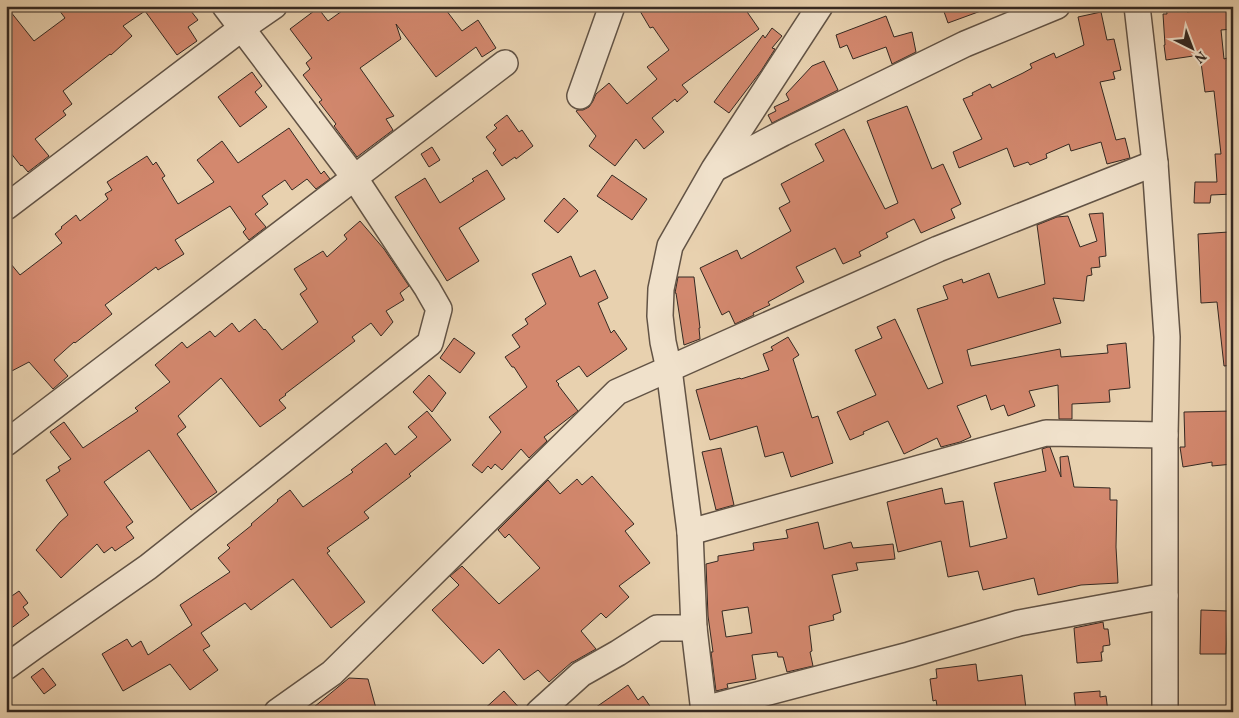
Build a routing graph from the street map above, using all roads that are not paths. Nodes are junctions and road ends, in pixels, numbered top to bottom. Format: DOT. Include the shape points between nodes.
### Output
graph roads {
  1 [pos="225,6"];
  2 [pos="274,6"];
  3 [pos="612,6"];
  4 [pos="820,6"];
  5 [pos="1057,6"];
  6 [pos="1137,6"];
  7 [pos="242,28"];
  8 [pos="505,62"];
  9 [pos="580,96"];
  10 [pos="1155,163"];
  11 [pos="714,169"];
  12 [pos="354,177"];
  13 [pos="6,207"];
  14 [pos="669,369"];
  15 [pos="1166,435"];
  16 [pos="6,443"];
  17 [pos="690,532"];
  18 [pos="1165,596"];
  19 [pos="694,628"];
  20 [pos="6,667"];
  21 [pos="704,710"];
  22 [pos="276,712"];
  23 [pos="539,712"];
  24 [pos="1165,712"];
  1 -- 7 [label="street"];
  2 -- 7 [label="street"];
  3 -- 9 [label="street"];
  4 -- 11 [label="street"];
  5 -- 11 [label="street" via="966,44"];
  6 -- 10 [label="street"];
  7 -- 12 [label="street"];
  7 -- 13 [label="street"];
  8 -- 12 [label="street"];
  10 -- 14 [label="street" via="938,249"];
  10 -- 15 [label="street" via="1167,337"];
  11 -- 14 [label="street" via="670,246 661,289 660,316"];
  12 -- 16 [label="street"];
  12 -- 20 [label="street" via="438,309 430,343 148,566"];
  14 -- 17 [label="street"];
  14 -- 22 [label="street" via="617,392 332,673"];
  15 -- 17 [label="street" via="1046,433"];
  15 -- 18 [label="street"];
  17 -- 19 [label="street"];
  18 -- 21 [label="street" via="1019,623 910,656"];
  18 -- 24 [label="street"];
  19 -- 21 [label="street"];
  19 -- 23 [label="street" via="657,628 581,674"];
}
